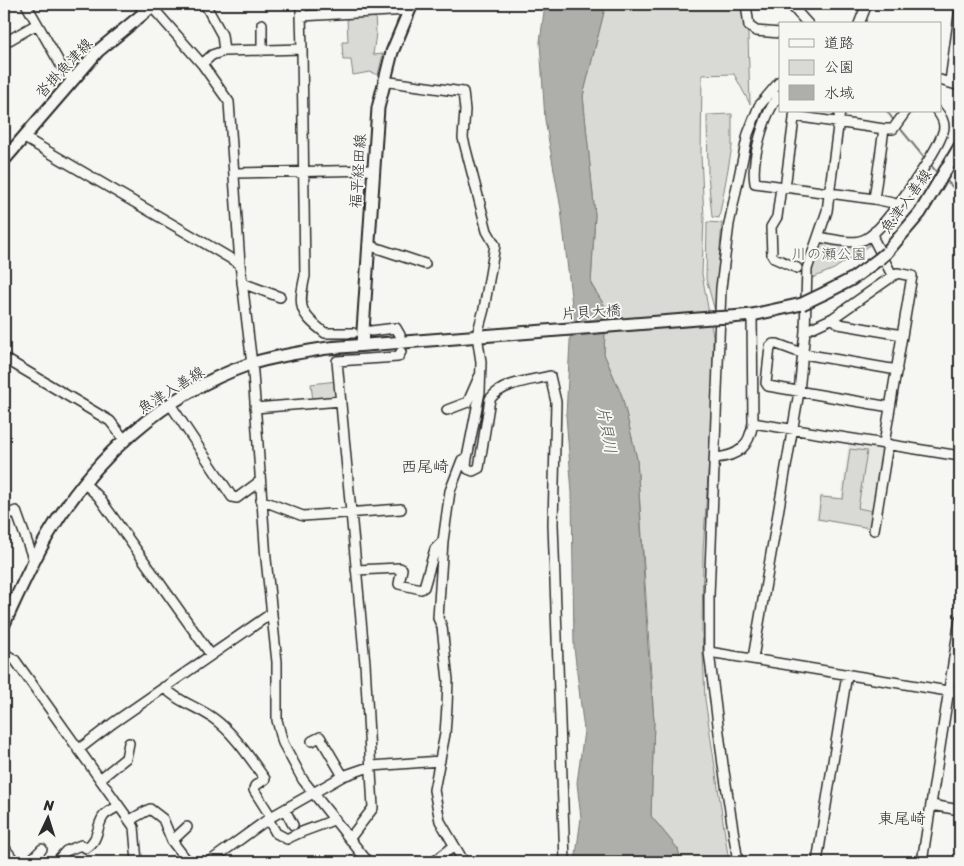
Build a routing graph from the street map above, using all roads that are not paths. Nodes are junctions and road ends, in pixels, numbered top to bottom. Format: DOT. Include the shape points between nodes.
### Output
graph roads {
  1 [pos="26,4"];
  2 [pos="206,4"];
  3 [pos="301,4"];
  4 [pos="746,4"];
  5 [pos="790,4"];
  6 [pos="864,5"];
  7 [pos="148,6"];
  8 [pos="959,6"];
  9 [pos="411,7"];
  10 [pos="301,16"];
  11 [pos="806,22"];
  12 [pos="859,22"];
  13 [pos="37,24"];
  14 [pos="262,24"];
  15 [pos="779,33"];
  16 [pos="4,43"];
  17 [pos="262,50"];
  18 [pos="302,50"];
  19 [pos="224,52"];
  20 [pos="202,64"];
  21 [pos="72,79"];
  22 [pos="945,80"];
  23 [pos="383,81"];
  24 [pos="779,82"];
  25 [pos="960,86"];
  26 [pos="779,96"];
  27 [pos="840,112"];
  28 [pos="905,112"];
  29 [pos="938,112"];
  30 [pos="794,113"];
  31 [pos="839,122"];
  32 [pos="884,129"];
  33 [pos="23,136"];
  34 [pos="960,146"];
  35 [pos="4,160"];
  36 [pos="373,170"];
  37 [pos="304,172"];
  38 [pos="235,173"];
  39 [pos="783,188"];
  40 [pos="828,195"];
  41 [pos="874,199"];
  42 [pos="896,207"];
  43 [pos="875,231"];
  44 [pos="818,237"];
  45 [pos="368,245"];
  46 [pos="240,264"];
  47 [pos="425,264"];
  48 [pos="797,268"];
  49 [pos="892,276"];
  50 [pos="242,283"];
  51 [pos="280,297"];
  52 [pos="752,315"];
  53 [pos="833,318"];
  54 [pos="706,319"];
  55 [pos="371,331"];
  56 [pos="805,331"];
  57 [pos="353,333"];
  58 [pos="400,335"];
  59 [pos="481,335"];
  60 [pos="902,335"];
  61 [pos="362,345"];
  62 [pos="401,352"];
  63 [pos="804,354"];
  64 [pos="4,358"];
  65 [pos="251,364"];
  66 [pos="897,370"];
  67 [pos="479,377"];
  68 [pos="799,392"];
  69 [pos="342,401"];
  70 [pos="170,404"];
  71 [pos="890,407"];
  72 [pos="255,408"];
  73 [pos="447,410"];
  74 [pos="753,423"];
  75 [pos="793,428"];
  76 [pos="124,439"];
  77 [pos="886,444"];
  78 [pos="960,456"];
  79 [pos="467,458"];
  80 [pos="715,458"];
  81 [pos="260,481"];
  82 [pos="84,484"];
  83 [pos="261,500"];
  84 [pos="401,509"];
  85 [pos="352,513"];
  86 [pos="4,516"];
  87 [pos="874,530"];
  88 [pos="443,541"];
  89 [pos="34,561"];
  90 [pos="356,570"];
  91 [pos="6,612"];
  92 [pos="272,613"];
  93 [pos="960,619"];
  94 [pos="4,624"];
  95 [pos="709,652"];
  96 [pos="4,653"];
  97 [pos="210,655"];
  98 [pos="753,658"];
  99 [pos="847,674"];
  100 [pos="164,687"];
  101 [pos="948,690"];
  102 [pos="960,692"];
  103 [pos="312,741"];
  104 [pos="129,743"];
  105 [pos="78,750"];
  106 [pos="440,761"];
  107 [pos="372,766"];
  108 [pos="344,776"];
  109 [pos="100,779"];
  110 [pos="313,793"];
  111 [pos="931,805"];
  112 [pos="119,806"];
  113 [pos="285,810"];
  114 [pos="960,810"];
  115 [pos="269,818"];
  116 [pos="335,819"];
  117 [pos="130,820"];
  118 [pos="187,826"];
  119 [pos="293,826"];
  120 [pos="350,838"];
  121 [pos="172,842"];
  122 [pos="454,846"];
  123 [pos="4,847"];
  124 [pos="42,849"];
  125 [pos="15,862"];
  126 [pos="29,862"];
  127 [pos="56,862"];
  128 [pos="137,862"];
  129 [pos="188,862"];
  130 [pos="209,862"];
  131 [pos="368,862"];
  132 [pos="434,862"];
  133 [pos="464,862"];
  134 [pos="565,862"];
  135 [pos="738,862"];
  136 [pos="817,862"];
  137 [pos="922,862"];
  1 -- 13 [label="street"];
  2 -- 19 [label="street" via="222,35"];
  3 -- 10 [label="street"];
  4 -- 15 [label="street" via="749,26 756,31"];
  5 -- 11 [label="street"];
  6 -- 12 [label="street"];
  7 -- 20 [label="street"];
  7 -- 21 [label="main road, 沓掛魚津線"];
  8 -- 22 [label="street"];
  9 -- 10 [label="street"];
  9 -- 23 [label="main road, 福平経田線"];
  10 -- 18 [label="street"];
  13 -- 16 [label="street"];
  13 -- 21 [label="street"];
  14 -- 17 [label="street"];
  17 -- 18 [label="street"];
  17 -- 19 [label="street"];
  18 -- 37 [label="street"];
  19 -- 20 [label="street" via="212,55"];
  20 -- 38 [label="street" via="229,102"];
  21 -- 33 [label="main road, 沓掛魚津線"];
  22 -- 25 [label="street"];
  23 -- 36 [label="main road, 福平経田線"];
  23 -- 59 [label="street" via="462,92 465,110 463,138 487,231 495,245"];
  24 -- 80 [label="street" via="759,106 748,134 729,224 721,288"];
  26 -- 39 [label="street" via="769,110 753,172 755,184"];
  27 -- 31 [label="street"];
  28 -- 32 [label="street" via="894,129"];
  29 -- 42 [label="street" via="944,124 943,133"];
  30 -- 31 [label="street"];
  30 -- 39 [label="street"];
  31 -- 32 [label="street"];
  31 -- 40 [label="street"];
  32 -- 41 [label="street"];
  33 -- 35 [label="main road, 沓掛魚津線"];
  33 -- 46 [label="street"];
  34 -- 52 [label="main road, 魚津入善線, bridge" via="914,220 882,256 852,278 802,304"];
  36 -- 37 [label="street"];
  36 -- 45 [label="main road, 福平経田線"];
  37 -- 38 [label="street"];
  37 -- 57 [label="street" via="305,276 300,300 304,312 325,333"];
  38 -- 46 [label="street"];
  39 -- 40 [label="street"];
  39 -- 48 [label="street" via="772,227 772,255"];
  40 -- 41 [label="street"];
  40 -- 44 [label="street" via="827,211"];
  41 -- 42 [label="street"];
  42 -- 43 [label="street"];
  43 -- 44 [label="street" via="869,238 858,242"];
  43 -- 49 [label="street" via="873,238"];
  44 -- 56 [label="street" via="807,269"];
  45 -- 47 [label="street"];
  45 -- 61 [label="main road, 福平経田線"];
  46 -- 50 [label="street"];
  49 -- 53 [label="street"];
  49 -- 60 [label="street" via="897,272 912,276"];
  50 -- 51 [label="street"];
  50 -- 65 [label="street"];
  52 -- 54 [label="main road, 魚津入善線, bridge"];
  52 -- 74 [label="street"];
  53 -- 56 [label="street"];
  53 -- 60 [label="street" via="839,324"];
  54 -- 59 [label="main road, 片貝大橋"];
  55 -- 58 [label="street" via="396,328"];
  56 -- 63 [label="street"];
  59 -- 61 [label="main road, 魚津入善線"];
  59 -- 67 [label="street"];
  60 -- 66 [label="street"];
  61 -- 65 [label="main road, 魚津入善線" via="292,354"];
  62 -- 69 [label="street" via="398,357 337,361"];
  63 -- 66 [label="street"];
  63 -- 68 [label="street"];
  63 -- 68 [label="street" via="777,344 770,347 766,383"];
  64 -- 76 [label="street" via="110,421"];
  65 -- 70 [label="main road, 魚津入善線" via="202,385"];
  65 -- 72 [label="street"];
  66 -- 71 [label="street"];
  67 -- 73 [label="street" via="468,402"];
  67 -- 79 [label="street" via="480,392"];
  68 -- 71 [label="street"];
  68 -- 75 [label="street"];
  69 -- 72 [label="street"];
  69 -- 85 [label="street"];
  70 -- 76 [label="main road, 魚津入善線"];
  70 -- 81 [label="street" via="232,497 237,498"];
  71 -- 77 [label="street"];
  72 -- 81 [label="street"];
  74 -- 75 [label="street"];
  74 -- 80 [label="street" via="751,438 744,449 730,457"];
  75 -- 77 [label="street"];
  75 -- 98 [label="street"];
  76 -- 82 [label="main road, 魚津入善線"];
  77 -- 78 [label="street"];
  77 -- 87 [label="street"];
  79 -- 88 [label="street" via="462,460 454,475"];
  79 -- 134 [label="street" via="468,469 479,468 490,399 494,393 504,387 550,376 556,402 554,524"];
  80 -- 95 [label="street"];
  81 -- 83 [label="street"];
  82 -- 89 [label="main road, 魚津入善線" via="48,534"];
  82 -- 97 [label="street" via="98,496"];
  83 -- 85 [label="street" via="303,516"];
  83 -- 92 [label="street"];
  84 -- 85 [label="street"];
  85 -- 90 [label="street"];
  86 -- 89 [label="street" via="16,511"];
  88 -- 90 [label="street" via="435,549 421,589 399,584 402,568"];
  88 -- 106 [label="street" via="438,618 442,627 448,689"];
  89 -- 91 [label="main road, 魚津入善線"];
  90 -- 107 [label="street"];
  91 -- 94 [label="main road, 魚津入善線"];
  92 -- 97 [label="street"];
  92 -- 110 [label="street" via="277,662 277,720 283,742"];
  93 -- 101 [label="street"];
  95 -- 98 [label="street"];
  95 -- 135 [label="street"];
  96 -- 105 [label="street" via="15,660"];
  97 -- 100 [label="street"];
  98 -- 99 [label="street"];
  99 -- 101 [label="street"];
  99 -- 136 [label="street"];
  100 -- 105 [label="street"];
  100 -- 115 [label="street" via="174,698 214,719 242,746 265,779 254,790"];
  101 -- 102 [label="street"];
  101 -- 111 [label="street"];
  103 -- 108 [label="street" via="320,737"];
  104 -- 109 [label="street" via="126,758"];
  105 -- 109 [label="street"];
  106 -- 107 [label="street"];
  106 -- 122 [label="street" via="434,790 440,821"];
  107 -- 108 [label="street"];
  107 -- 120 [label="street" via="373,808"];
  108 -- 110 [label="street"];
  109 -- 112 [label="street"];
  110 -- 113 [label="street"];
  110 -- 116 [label="street"];
  111 -- 114 [label="street"];
  111 -- 137 [label="street"];
  112 -- 117 [label="street"];
  112 -- 127 [label="street" via="102,818 97,838 92,844 66,851"];
  113 -- 115 [label="street"];
  113 -- 119 [label="street"];
  115 -- 116 [label="street" via="276,833 287,839"];
  115 -- 130 [label="street"];
  116 -- 120 [label="street"];
  117 -- 121 [label="street" via="150,809 166,823"];
  117 -- 128 [label="street" via="136,832"];
  118 -- 121 [label="street"];
  120 -- 131 [label="street"];
  121 -- 129 [label="street"];
  122 -- 132 [label="street"];
  122 -- 133 [label="street"];
  123 -- 125 [label="street"];
  124 -- 126 [label="street"];
}
